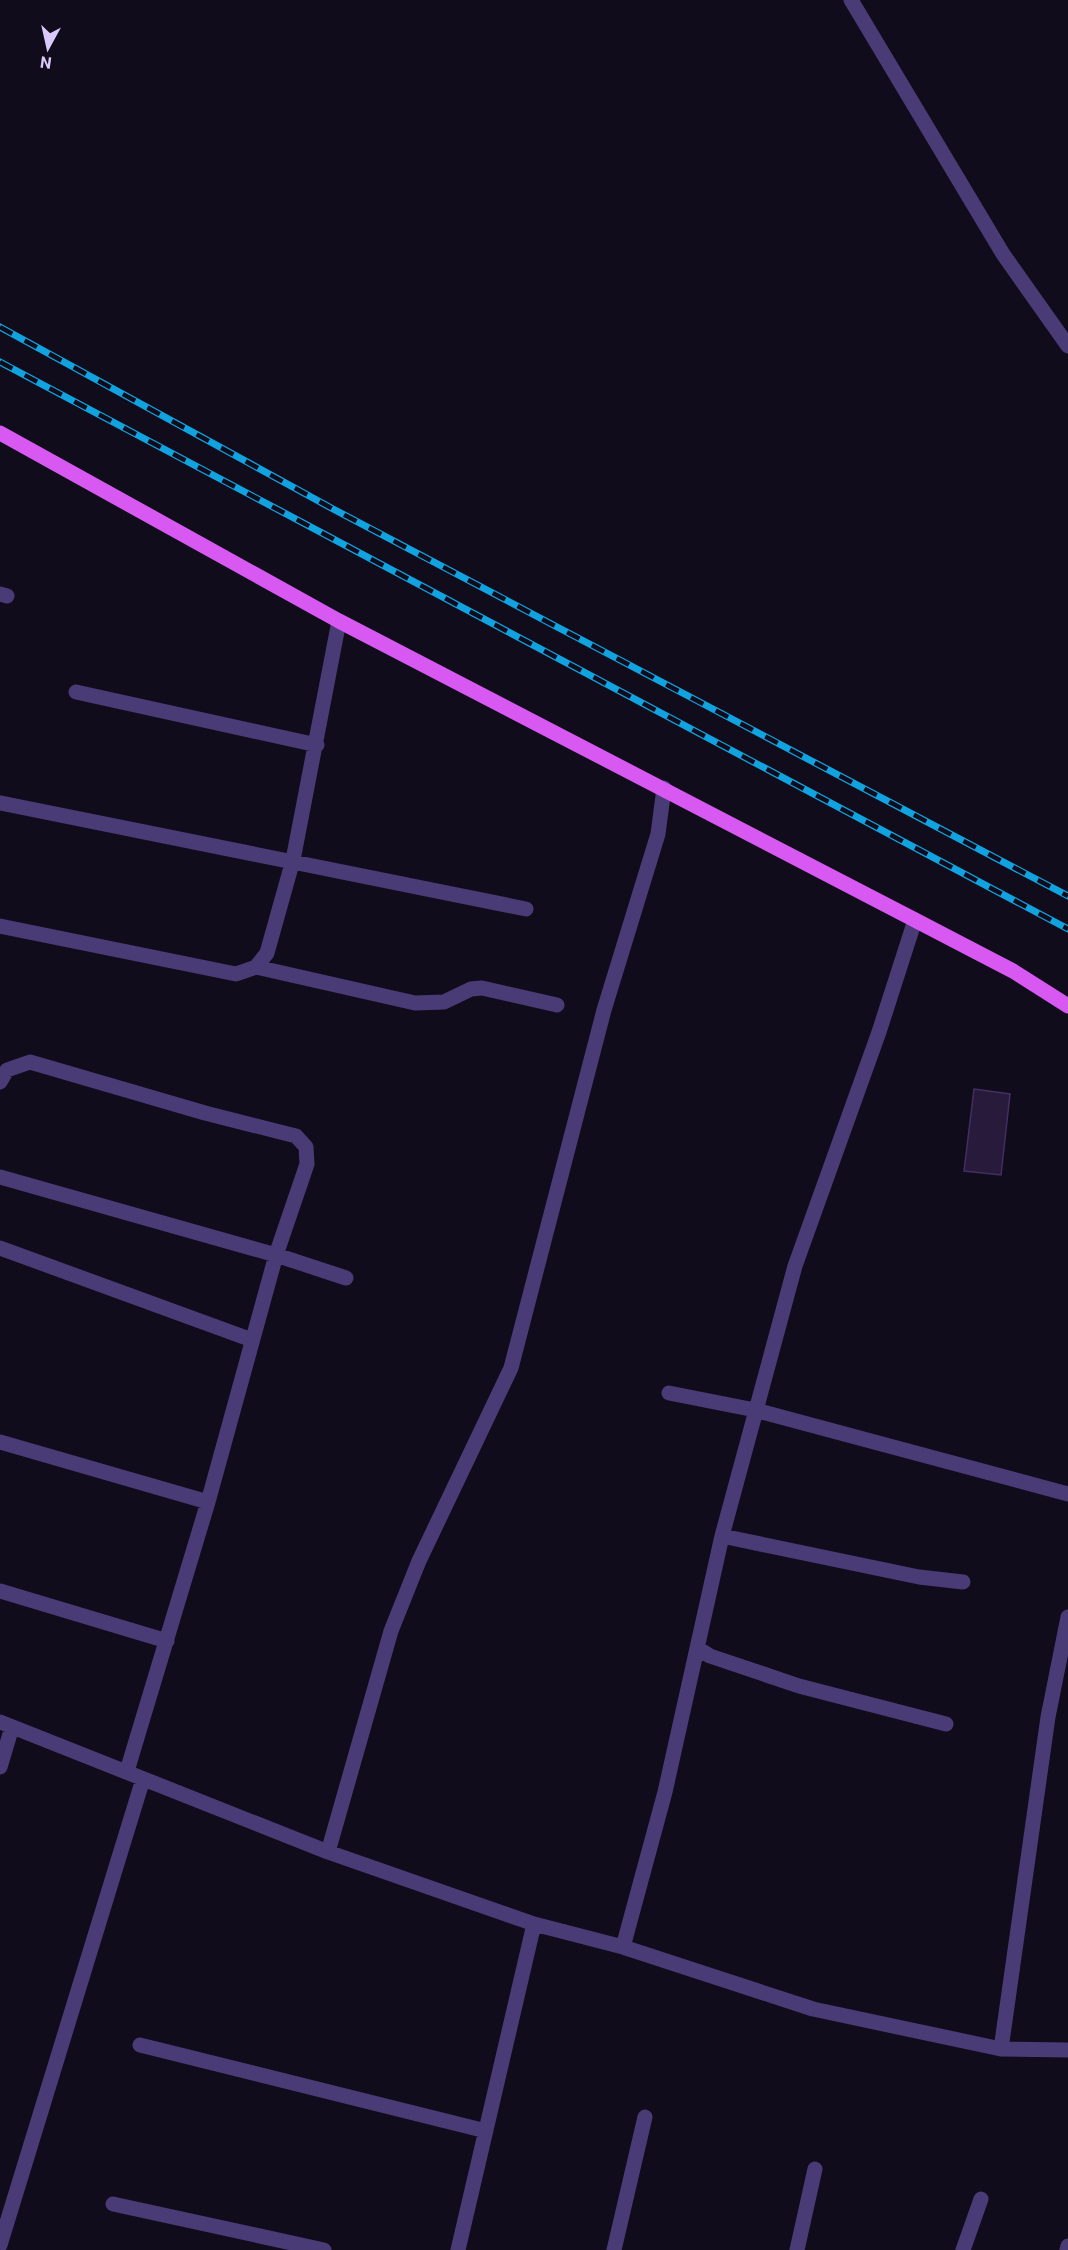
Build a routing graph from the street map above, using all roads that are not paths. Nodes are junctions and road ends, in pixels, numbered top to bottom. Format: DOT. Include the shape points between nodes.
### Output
graph roads {
  1 [pos="851,0"];
  2 [pos="1068,346"];
  3 [pos="0,433"];
  4 [pos="339,621"];
  5 [pos="76,692"];
  6 [pos="317,745"];
  7 [pos="664,788"];
  8 [pos="1,803"];
  9 [pos="292,863"];
  10 [pos="526,909"];
  11 [pos="915,920"];
  12 [pos="0,926"];
  13 [pos="256,967"];
  14 [pos="556,1005"];
  15 [pos="1068,1006"];
  16 [pos="0,1082"];
  17 [pos="0,1177"];
  18 [pos="0,1248"];
  19 [pos="276,1255"];
  20 [pos="346,1278"];
  21 [pos="252,1340"];
  22 [pos="669,1393"];
  23 [pos="755,1410"];
  24 [pos="0,1442"];
  25 [pos="1068,1494"];
  26 [pos="208,1502"];
  27 [pos="722,1536"];
  28 [pos="963,1582"];
  29 [pos="0,1591"];
  30 [pos="1068,1617"];
  31 [pos="167,1641"];
  32 [pos="697,1648"];
  33 [pos="6,1724"];
  34 [pos="946,1724"];
  35 [pos="0,1767"];
  36 [pos="127,1771"];
  37 [pos="143,1779"];
  38 [pos="328,1852"];
  39 [pos="534,1924"];
  40 [pos="623,1947"];
  41 [pos="140,2045"];
  42 [pos="1001,2049"];
  43 [pos="1068,2050"];
  44 [pos="645,2117"];
  45 [pos="486,2131"];
  46 [pos="815,2169"];
  47 [pos="981,2199"];
  48 [pos="113,2204"];
  49 [pos="0,2245"];
  50 [pos="1068,2246"];
  51 [pos="324,2250"];
  52 [pos="458,2250"];
  53 [pos="614,2250"];
  54 [pos="797,2250"];
  55 [pos="963,2250"];
  56 [pos="1067,2250"];
  1 -- 2 [label="street" via="1003,254"];
  3 -- 4 [label="main road"];
  4 -- 6 [label="street"];
  4 -- 7 [label="main road"];
  5 -- 6 [label="street"];
  6 -- 9 [label="street"];
  7 -- 11 [label="main road"];
  7 -- 38 [label="street" via="658,834 604,1010 511,1368 419,1561 391,1631"];
  8 -- 9 [label="street"];
  9 -- 10 [label="street"];
  9 -- 13 [label="street" via="267,953"];
  11 -- 15 [label="main road" via="1013,971"];
  11 -- 23 [label="street" via="795,1266"];
  12 -- 13 [label="street" via="236,974"];
  13 -- 14 [label="street" via="415,1003 444,1002 482,988"];
  16 -- 19 [label="street" via="7,1070 30,1062 296,1136 306,1147 307,1164"];
  17 -- 19 [label="street"];
  18 -- 21 [label="street"];
  19 -- 20 [label="street"];
  19 -- 21 [label="street"];
  21 -- 26 [label="street"];
  22 -- 23 [label="street"];
  23 -- 25 [label="street"];
  23 -- 27 [label="street"];
  24 -- 26 [label="street"];
  26 -- 31 [label="street"];
  27 -- 28 [label="street" via="909,1575"];
  27 -- 32 [label="street"];
  29 -- 31 [label="street"];
  30 -- 42 [label="street" via="1048,1717"];
  31 -- 36 [label="street"];
  32 -- 34 [label="street" via="799,1686"];
  32 -- 40 [label="street" via="665,1792"];
  33 -- 35 [label="street"];
  33 -- 36 [label="street"];
  36 -- 37 [label="street"];
  37 -- 38 [label="street"];
  37 -- 49 [label="street"];
  38 -- 39 [label="street"];
  39 -- 40 [label="street"];
  39 -- 45 [label="street"];
  40 -- 42 [label="street" via="813,2008"];
  41 -- 45 [label="street"];
  42 -- 43 [label="street"];
  44 -- 53 [label="street"];
  45 -- 52 [label="street"];
  46 -- 54 [label="street"];
  47 -- 55 [label="street"];
  48 -- 51 [label="street"];
  50 -- 56 [label="street"];
}
